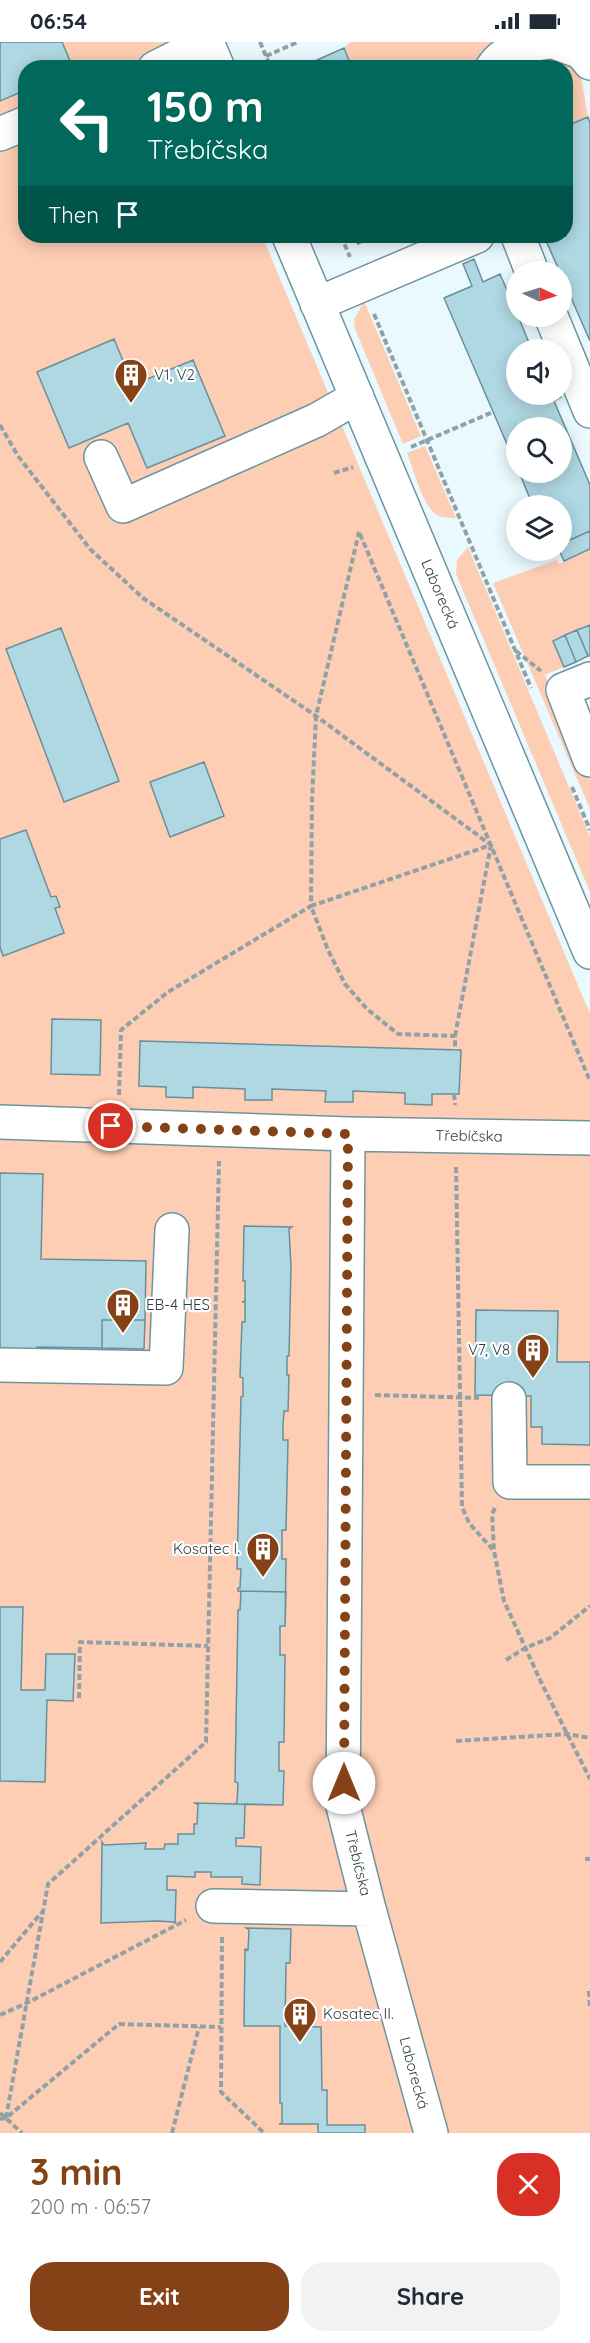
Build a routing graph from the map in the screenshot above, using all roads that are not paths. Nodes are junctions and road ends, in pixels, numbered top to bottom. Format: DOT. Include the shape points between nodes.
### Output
graph roads {
  1 [pos="207,42"];
  2 [pos="548,42"];
  3 [pos="553,42"];
  4 [pos="171,60"];
  5 [pos="215,60"];
  6 [pos="497,60"];
  7 [pos="590,63"];
  8 [pos="18,126"];
  9 [pos="0,134"];
  10 [pos="292,243"];
  11 [pos="461,243"];
  12 [pos="521,243"];
  13 [pos="528,261"];
  14 [pos="317,304"];
  15 [pos="556,327"];
  16 [pos="357,397"];
  17 [pos="590,411"];
  18 [pos="101,457"];
  19 [pos="590,679"];
  20 [pos="580,770"];
  21 [pos="587,935"];
  22 [pos="0,1122"];
  23 [pos="348,1134"];
  24 [pos="590,1138"];
  25 [pos="172,1230"];
  26 [pos="0,1365"];
  27 [pos="509,1399"];
  28 [pos="590,1482"];
  29 [pos="218,1906"];
  30 [pos="369,1909"];
  31 [pos="431,2133"];
  1 -- 4 [label="street"];
  1 -- 5 [label="street"];
  2 -- 6 [label="street" via="521,46"];
  3 -- 7 [label="street" via="581,52"];
  8 -- 9 [label="street"];
  10 -- 14 [label="street, Laborecká"];
  11 -- 14 [label="street"];
  12 -- 13 [label="street"];
  14 -- 16 [label="street, Laborecká"];
  15 -- 17 [label="street"];
  16 -- 18 [label="street" via="317,420 123,506"];
  16 -- 21 [label="street, Laborecká"];
  19 -- 20 [label="street" via="563,690"];
  22 -- 23 [label="street, Třebíčska"];
  23 -- 24 [label="street, Třebíčska"];
  23 -- 30 [label="street, Třebíčska" via="343,1806"];
  25 -- 26 [label="street" via="166,1368"];
  27 -- 28 [label="street" via="510,1482"];
  29 -- 30 [label="street"];
  30 -- 31 [label="street, Laborecká"];
}
